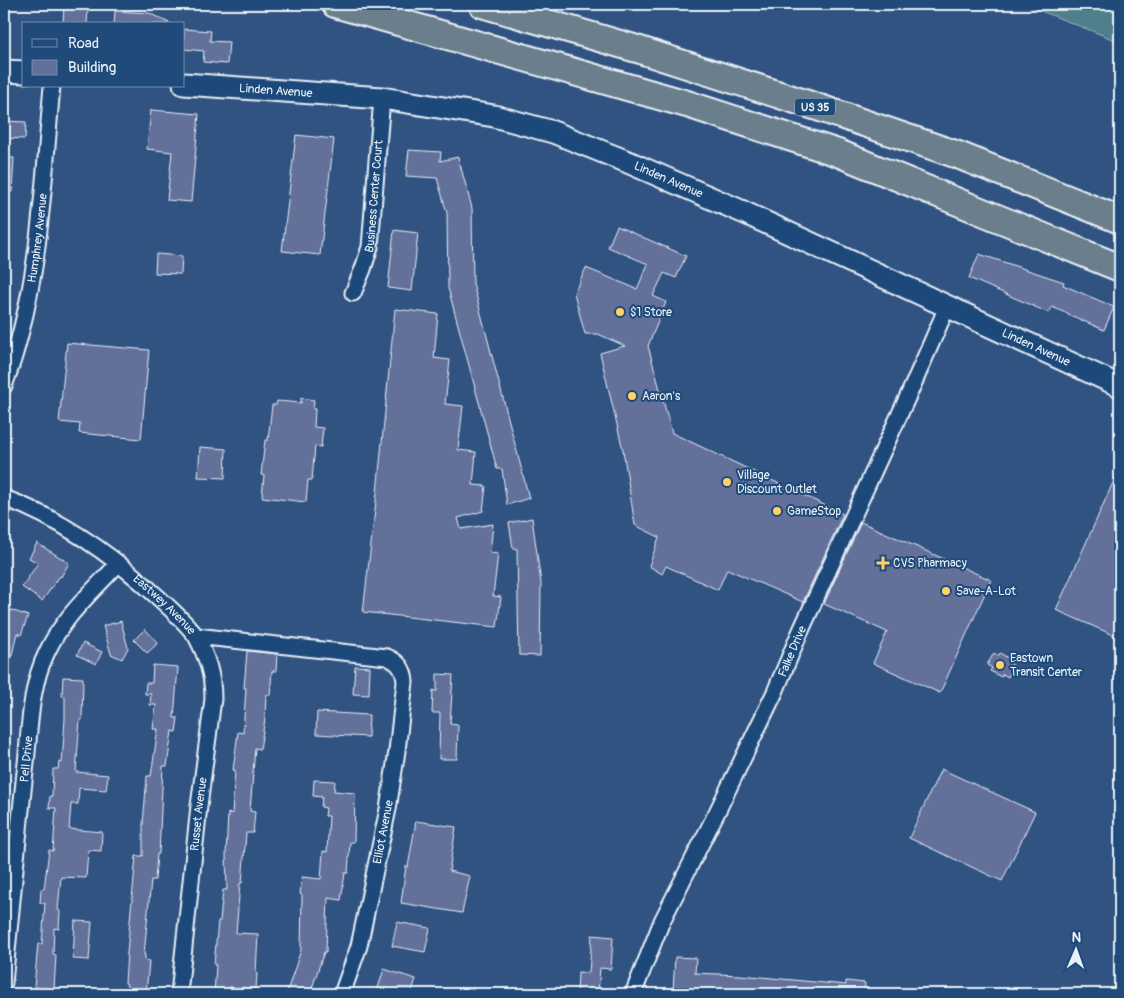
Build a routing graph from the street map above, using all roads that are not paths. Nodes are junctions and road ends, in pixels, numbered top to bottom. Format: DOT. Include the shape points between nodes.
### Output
graph roads {
  1 [pos="340,5"];
  2 [pos="493,7"];
  3 [pos="4,71"];
  4 [pos="22,72"];
  5 [pos="185,84"];
  6 [pos="52,88"];
  7 [pos="382,98"];
  8 [pos="958,156"];
  9 [pos="1120,208"];
  10 [pos="1120,220"];
  11 [pos="1062,244"];
  12 [pos="1120,268"];
  13 [pos="1120,276"];
  14 [pos="353,293"];
  15 [pos="947,306"];
  16 [pos="8,365"];
  17 [pos="4,386"];
  18 [pos="1120,386"];
  19 [pos="4,498"];
  20 [pos="118,564"];
  21 [pos="196,636"];
  22 [pos="401,667"];
  23 [pos="4,983"];
  24 [pos="178,994"];
  25 [pos="342,994"];
  26 [pos="633,994"];
  1 -- 11 [label="highway" via="687,104 838,153"];
  2 -- 8 [label="highway, US 35" via="646,52"];
  3 -- 4 [label="main road"];
  5 -- 7 [label="main road, Linden Avenue"];
  6 -- 16 [label="street, Humphrey Avenue" via="30,294 22,332"];
  7 -- 14 [label="street, Business Center Court" via="370,247"];
  7 -- 15 [label="main road, Linden Avenue" via="494,116 552,132 728,206"];
  8 -- 9 [label="highway"];
  8 -- 10 [label="highway, US 35"];
  11 -- 12 [label="highway"];
  11 -- 13 [label="highway"];
  15 -- 18 [label="main road, Linden Avenue"];
  15 -- 26 [label="street, Falke Drive" via="773,696 662,921"];
  16 -- 17 [label="street, Humphrey Avenue"];
  19 -- 20 [label="street, Eastwey Avenue" via="61,526"];
  20 -- 21 [label="street, Eastwey Avenue" via="176,614"];
  20 -- 23 [label="street, Pell Drive" via="68,617 46,652 39,672 34,692"];
  21 -- 22 [label="street, Eastwey Avenue" via="387,657"];
  21 -- 24 [label="street, Russet Avenue" via="210,668 213,699"];
  22 -- 25 [label="street, Elliot Avenue" via="405,682 388,809 359,946"];
}
